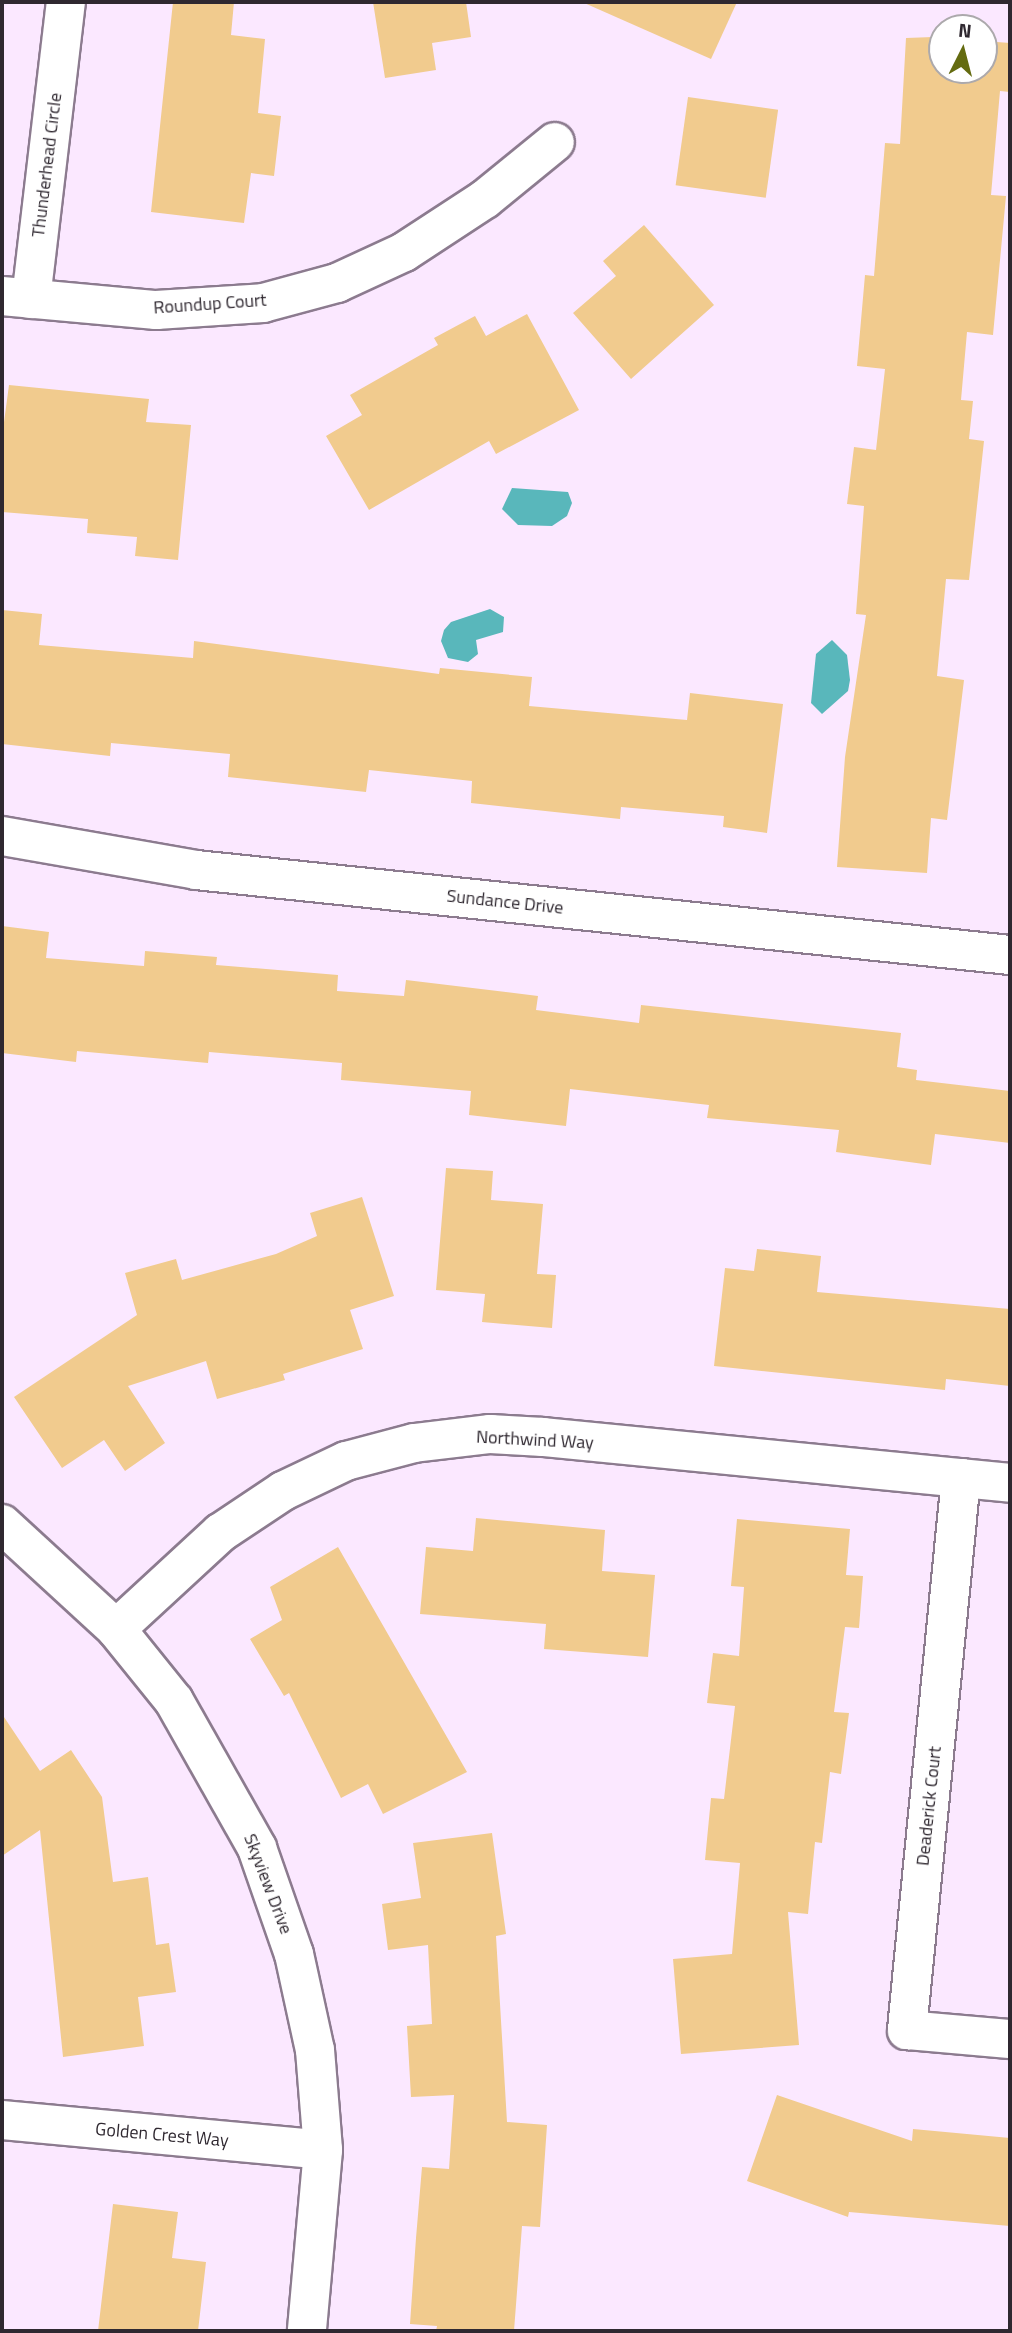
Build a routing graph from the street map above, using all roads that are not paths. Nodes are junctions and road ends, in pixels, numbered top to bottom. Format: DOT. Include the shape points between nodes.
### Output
graph roads {
  1 [pos="66,2"];
  2 [pos="555,142"];
  3 [pos="16,297"];
  4 [pos="2,836"];
  5 [pos="1010,955"];
  6 [pos="961,1478"];
  7 [pos="1010,1483"];
  8 [pos="2,1524"];
  9 [pos="117,1629"];
  10 [pos="1010,2039"];
  11 [pos="2,2120"];
  12 [pos="323,2150"];
  13 [pos="307,2331"];
  1 -- 3 [label="street, Thunderhead Circle"];
  2 -- 3 [label="street, Roundup Court" via="485,199 404,252 337,283 263,303 156,310"];
  4 -- 5 [label="street, Sundance Drive" via="196,870"];
  6 -- 7 [label="street, Northwind Way"];
  6 -- 9 [label="street, Northwind Way" via="543,1437 490,1434 414,1443 346,1461 283,1490 220,1534"];
  6 -- 10 [label="street, Deaderick Court" via="907,2030"];
  8 -- 9 [label="street, Skyview Drive"];
  9 -- 12 [label="street, Skyview Drive" via="212,1760 257,1848 294,1954 310,2026"];
  11 -- 12 [label="street, Golden Crest Way"];
  12 -- 13 [label="street, Skyview Drive"];
}
